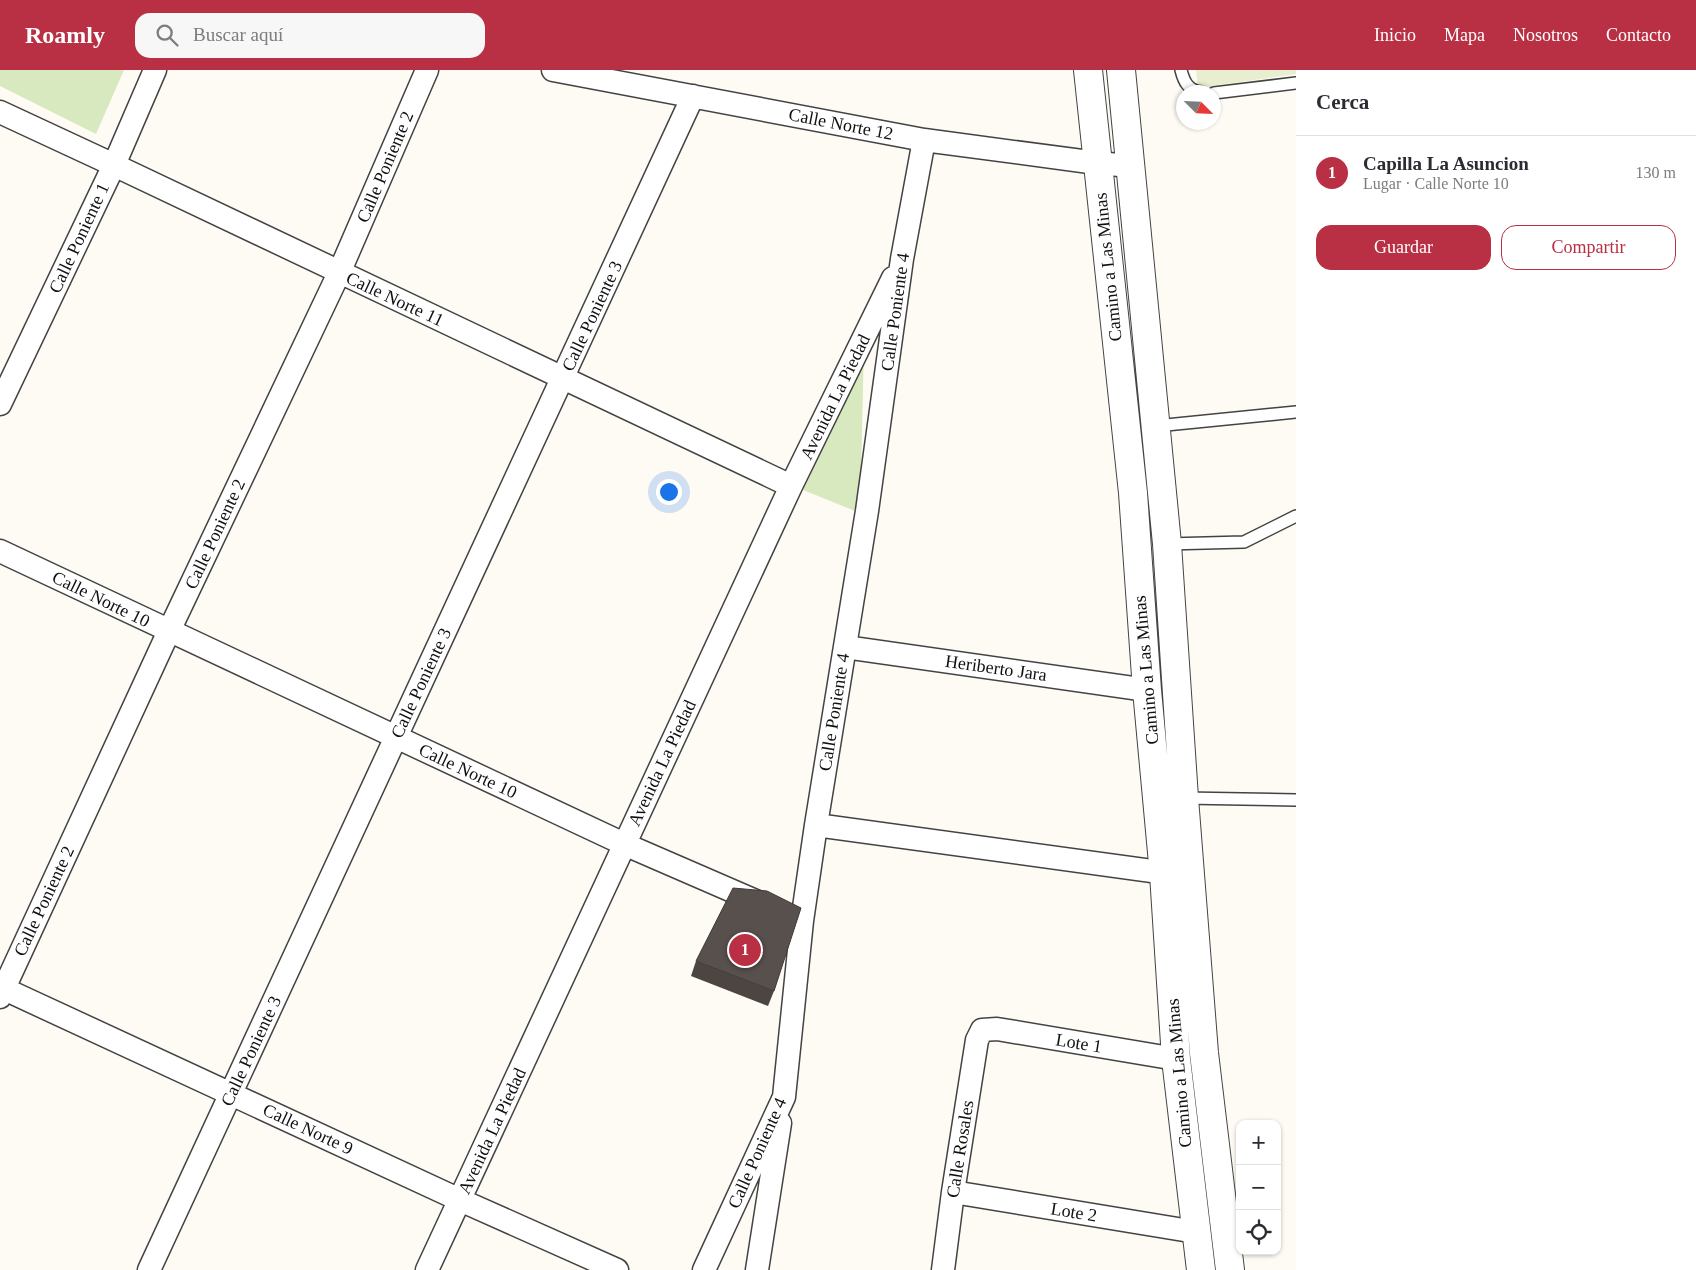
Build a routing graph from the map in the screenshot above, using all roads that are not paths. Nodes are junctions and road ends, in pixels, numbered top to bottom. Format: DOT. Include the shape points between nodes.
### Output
graph roads {
  1 [pos="156,70"];
  2 [pos="426,70"];
  3 [pos="553,70"];
  4 [pos="1088,70"];
  5 [pos="1121,70"];
  6 [pos="1181,70"];
  7 [pos="1296,83"];
  8 [pos="1188,85"];
  9 [pos="1221,92"];
  10 [pos="693,96"];
  11 [pos="0,112"];
  12 [pos="924,140"];
  13 [pos="1097,163"];
  14 [pos="114,165"];
  15 [pos="1132,166"];
  16 [pos="902,259"];
  17 [pos="339,273"];
  18 [pos="563,379"];
  19 [pos="0,404"];
  20 [pos="1296,412"];
  21 [pos="1156,426"];
  22 [pos="791,486"];
  23 [pos="1296,516"];
  24 [pos="1167,544"];
  25 [pos="0,551"];
  26 [pos="169,632"];
  27 [pos="845,647"];
  28 [pos="1147,690"];
  29 [pos="396,738"];
  30 [pos="1184,798"];
  31 [pos="1296,800"];
  32 [pos="816,825"];
  33 [pos="624,844"];
  34 [pos="1177,875"];
  35 [pos="788,915"];
  36 [pos="1,991"];
  37 [pos="982,1030"];
  38 [pos="1176,1059"];
  39 [pos="231,1094"];
  40 [pos="784,1097"];
  41 [pos="952,1192"];
  42 [pos="460,1200"];
  43 [pos="1196,1232"];
  44 [pos="150,1270"];
  45 [pos="426,1270"];
  46 [pos="617,1270"];
  47 [pos="704,1270"];
  48 [pos="757,1270"];
  49 [pos="943,1270"];
  50 [pos="1201,1270"];
  51 [pos="1230,1270"];
  1 -- 14 [label="street, Calle Poniente 1"];
  2 -- 17 [label="street, Calle Poniente 2"];
  3 -- 10 [label="street, Calle Norte 12"];
  4 -- 13 [label="street, Camino a Las Minas"];
  5 -- 15 [label="street, Camino a Las Minas"];
  6 -- 8 [label="lane"];
  7 -- 9 [label="lane"];
  10 -- 12 [label="street, Calle Norte 12"];
  10 -- 18 [label="street, Calle Poniente 3"];
  11 -- 14 [label="street, Calle Norte 11"];
  12 -- 13 [label="street, Calle Norte 12"];
  12 -- 16 [label="street, Calle Poniente 4"];
  13 -- 15 [label="street, Calle Norte 12"];
  13 -- 28 [label="street, Camino a Las Minas" via="1133,493"];
  14 -- 17 [label="street, Calle Norte 11"];
  14 -- 19 [label="street, Calle Poniente 1"];
  15 -- 21 [label="street, Camino a Las Minas"];
  16 -- 22 [label="street, Avenida La Piedad"];
  16 -- 27 [label="street, Calle Poniente 4"];
  17 -- 18 [label="street, Calle Norte 11"];
  17 -- 26 [label="street, Calle Poniente 2"];
  18 -- 22 [label="street, Calle Norte 11"];
  18 -- 29 [label="street, Calle Poniente 3"];
  20 -- 21 [label="lane"];
  21 -- 24 [label="street, Camino a Las Minas"];
  22 -- 33 [label="street, Avenida La Piedad"];
  23 -- 24 [label="lane" via="1244,542"];
  24 -- 30 [label="street, Camino a Las Minas"];
  25 -- 26 [label="street, Calle Norte 10"];
  26 -- 29 [label="street, Calle Norte 10"];
  26 -- 36 [label="street, Calle Poniente 2"];
  27 -- 28 [label="street, Heriberto Jara"];
  27 -- 32 [label="street, Calle Poniente 4"];
  28 -- 34 [label="street, Camino a Las Minas"];
  29 -- 33 [label="street, Calle Norte 10"];
  29 -- 39 [label="street, Calle Poniente 3"];
  30 -- 31 [label="lane"];
  30 -- 34 [label="street, Camino a Las Minas"];
  32 -- 34 [label="street"];
  32 -- 35 [label="street, Calle Poniente 4"];
  33 -- 35 [label="street, Calle Norte 10"];
  33 -- 42 [label="street, Avenida La Piedad"];
  34 -- 38 [label="street, Camino a Las Minas"];
  34 -- 51 [label="street, Camino a Las Minas" via="1204,1053"];
  35 -- 40 [label="street, Calle Poniente 4"];
  36 -- 39 [label="street, Calle Norte 9"];
  37 -- 38 [label="street, Lote 1" via="997,1029"];
  37 -- 41 [label="street, Calle Rosales" via="977,1040"];
  38 -- 43 [label="street, Camino a Las Minas"];
  39 -- 42 [label="street, Calle Norte 9"];
  39 -- 44 [label="street, Calle Poniente 3"];
  40 -- 47 [label="street, Calle Poniente 4"];
  40 -- 48 [label="street"];
  41 -- 43 [label="street, Lote 2"];
  41 -- 49 [label="street, Calle Rosales"];
  42 -- 45 [label="street, Avenida La Piedad"];
  42 -- 46 [label="street, Calle Norte 9"];
  43 -- 50 [label="street, Camino a Las Minas"];
}
